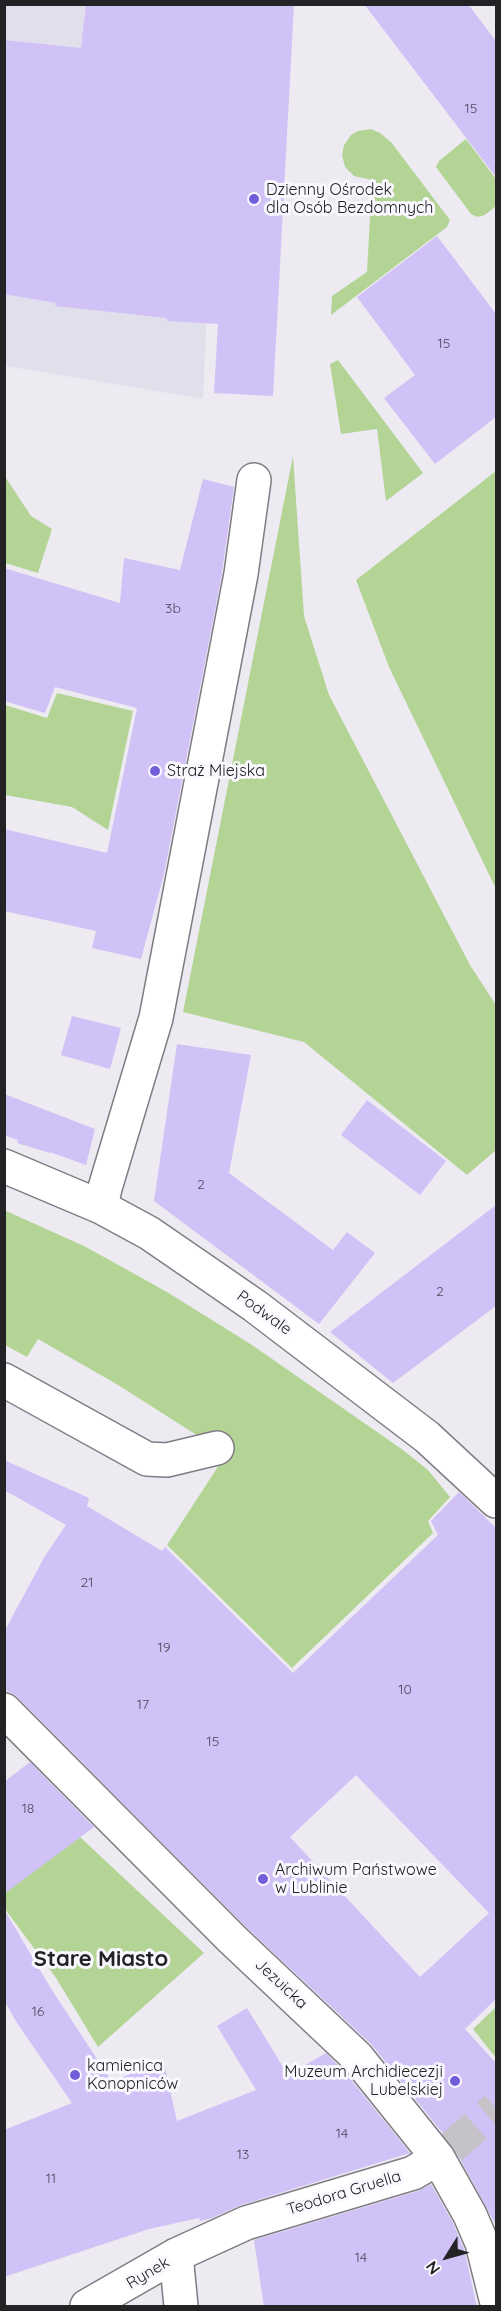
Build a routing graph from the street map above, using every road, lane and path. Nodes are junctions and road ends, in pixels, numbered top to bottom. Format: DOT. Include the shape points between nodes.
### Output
graph roads {
  1 [pos="254,480"];
  2 [pos="4,1166"];
  3 [pos="101,1207"];
  4 [pos="4,1380"];
  5 [pos="217,1448"];
  6 [pos="496,1501"];
  7 [pos="4,1710"];
  8 [pos="438,2158"];
  9 [pos="246,2223"];
  10 [pos="176,2255"];
  11 [pos="496,2299"];
  12 [pos="87,2307"];
  13 [pos="181,2307"];
  1 -- 3 [label="street" via="241,574 156,1018"];
  2 -- 3 [label="street, Podwale"];
  3 -- 6 [label="street, Podwale" via="149,1233 255,1306 427,1437"];
  4 -- 5 [label="street" via="147,1459 167,1460"];
  7 -- 8 [label="street, Jezuicka" via="357,2057"];
  8 -- 9 [label="street, Teodora Gruella" via="413,2172"];
  8 -- 11 [label="street, Jezuicka" via="482,2243"];
  9 -- 10 [label="street, Rynek"];
  10 -- 12 [label="street, Rynek"];
  10 -- 13 [label="street, Rynek"];
}
